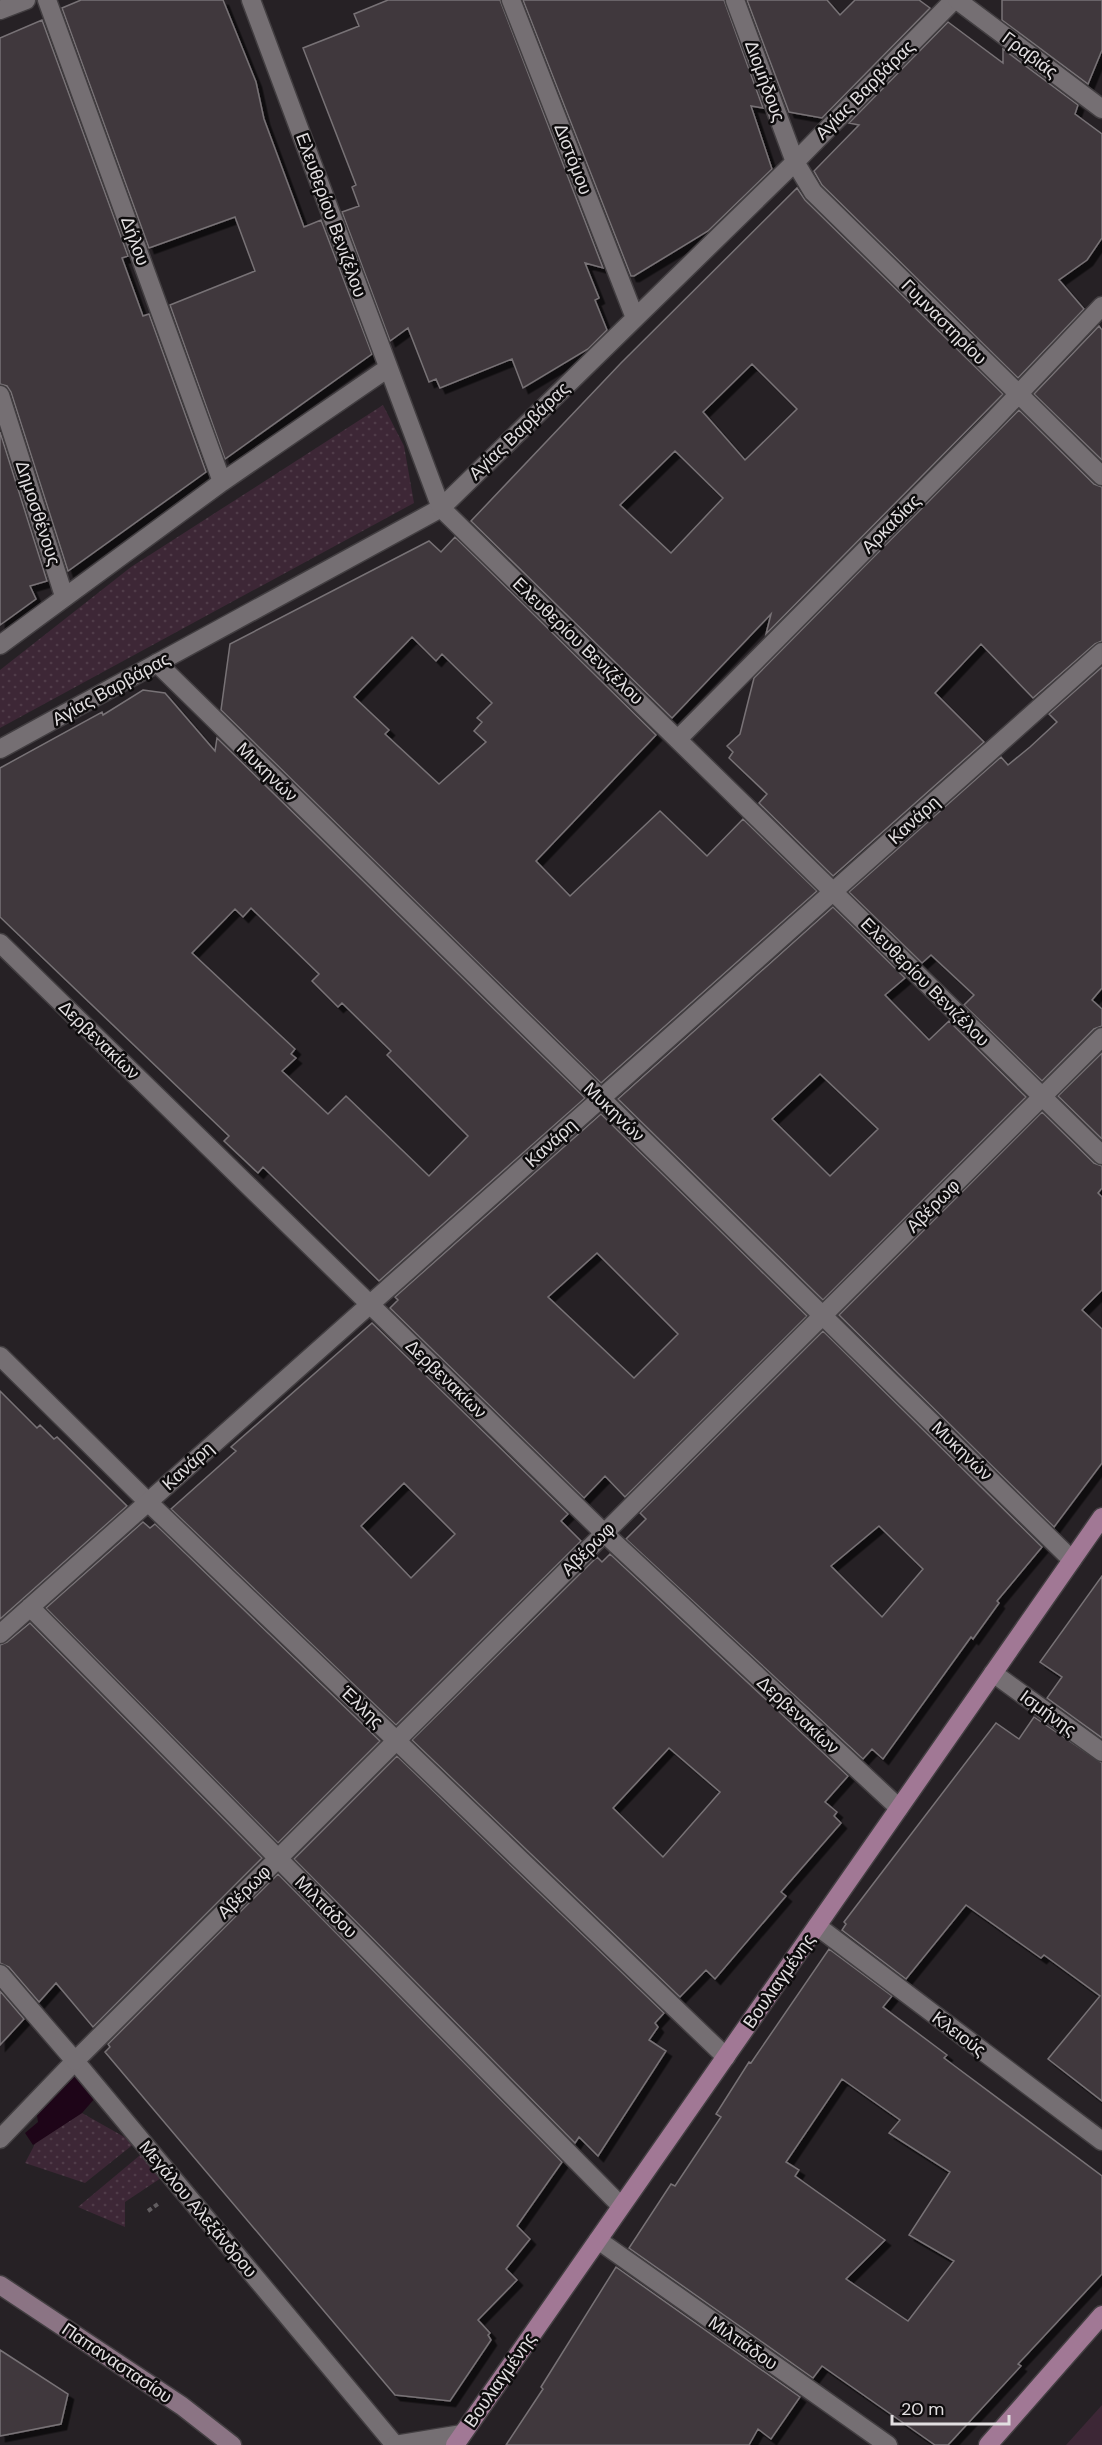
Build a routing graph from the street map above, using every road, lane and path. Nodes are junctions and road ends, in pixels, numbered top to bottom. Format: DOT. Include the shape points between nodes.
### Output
graph roads {
  1 [pos="26,0"];
  2 [pos="47,0"];
  3 [pos="252,0"];
  4 [pos="512,0"];
  5 [pos="735,0"];
  6 [pos="955,0"];
  7 [pos="0,10"];
  8 [pos="1102,109"];
  9 [pos="795,162"];
  10 [pos="1102,306"];
  11 [pos="635,318"];
  12 [pos="388,368"];
  13 [pos="0,395"];
  14 [pos="1018,395"];
  15 [pos="1102,476"];
  16 [pos="222,482"];
  17 [pos="441,508"];
  18 [pos="64,596"];
  19 [pos="0,645"];
  20 [pos="1102,652"];
  21 [pos="157,663"];
  22 [pos="678,739"];
  23 [pos="0,749"];
  24 [pos="833,892"];
  25 [pos="0,943"];
  26 [pos="1102,1037"];
  27 [pos="1042,1097"];
  28 [pos="601,1099"];
  29 [pos="1102,1155"];
  30 [pos="369,1305"];
  31 [pos="822,1316"];
  32 [pos="0,1356"];
  33 [pos="148,1502"];
  34 [pos="1102,1517"];
  35 [pos="604,1533"];
  36 [pos="1072,1560"];
  37 [pos="30,1607"];
  38 [pos="0,1634"];
  39 [pos="993,1673"];
  40 [pos="396,1740"];
  41 [pos="1102,1752"];
  42 [pos="899,1808"];
  43 [pos="278,1858"];
  44 [pos="817,1926"];
  45 [pos="0,1974"];
  46 [pos="726,2057"];
  47 [pos="75,2061"];
  48 [pos="0,2139"];
  49 [pos="1102,2141"];
  50 [pos="621,2206"];
  51 [pos="598,2240"];
  52 [pos="0,2285"];
  53 [pos="1102,2315"];
  54 [pos="459,2439"];
  55 [pos="232,2445"];
  56 [pos="395,2445"];
  57 [pos="888,2445"];
  58 [pos="987,2445"];
  1 -- 7 [label="street"];
  2 -- 16 [label="street, Δήλου"];
  3 -- 12 [label="street, Ελευθερίου Βενιζέλου"];
  4 -- 11 [label="street, Διστόμου"];
  5 -- 9 [label="street, Διομήδους"];
  6 -- 8 [label="street, Γραβιάς"];
  6 -- 9 [label="street, Αγίας Βαρβάρας"];
  9 -- 11 [label="street, Αγίας Βαρβάρας"];
  9 -- 14 [label="street, Γυμναστηρίου" via="813,192"];
  10 -- 14 [label="street, Αρκαδίας"];
  11 -- 17 [label="street, Αγίας Βαρβάρας"];
  12 -- 16 [label="street"];
  12 -- 17 [label="street, Ελευθερίου Βενιζέλου"];
  13 -- 18 [label="street, Δημοσθένους"];
  14 -- 15 [label="street, Γυμναστηρίου"];
  14 -- 22 [label="street, Αρκαδίας"];
  16 -- 18 [label="street"];
  17 -- 21 [label="street, Αγίας Βαρβάρας"];
  17 -- 22 [label="street, Ελευθερίου Βενιζέλου"];
  18 -- 19 [label="street"];
  20 -- 24 [label="street, Κανάρη"];
  21 -- 23 [label="street, Αγίας Βαρβάρας"];
  21 -- 28 [label="street, Μυκηνών"];
  22 -- 24 [label="street, Ελευθερίου Βενιζέλου"];
  24 -- 27 [label="street, Ελευθερίου Βενιζέλου"];
  24 -- 28 [label="street, Κανάρη"];
  25 -- 30 [label="street, Δερβενακίων"];
  26 -- 27 [label="street, Αβέρωφ"];
  27 -- 29 [label="street, Ελευθερίου Βενιζέλου"];
  27 -- 31 [label="street, Αβέρωφ"];
  28 -- 30 [label="street, Κανάρη"];
  28 -- 31 [label="street, Μυκηνών"];
  30 -- 33 [label="street, Κανάρη"];
  30 -- 35 [label="street, Δερβενακίων"];
  31 -- 35 [label="street, Αβέρωφ"];
  31 -- 36 [label="street, Μυκηνών"];
  32 -- 33 [label="street, Έλλης"];
  33 -- 37 [label="street, Κανάρη"];
  33 -- 40 [label="street, Έλλης"];
  34 -- 36 [label="main road, Βουλιαγμένης"];
  35 -- 40 [label="street, Αβέρωφ"];
  35 -- 42 [label="street, Δερβενακίων"];
  36 -- 39 [label="main road, Βουλιαγμένης"];
  37 -- 38 [label="street, Κανάρη"];
  37 -- 43 [label="street, Μιλτιάδου"];
  39 -- 41 [label="street, Ισμήνης"];
  39 -- 42 [label="main road, Βουλιαγμένης"];
  40 -- 43 [label="street, Αβέρωφ"];
  40 -- 46 [label="street, Έλλης"];
  42 -- 44 [label="main road, Βουλιαγμένης"];
  43 -- 47 [label="street, Αβέρωφ"];
  43 -- 50 [label="street, Μιλτιάδου"];
  44 -- 46 [label="main road, Βουλιαγμένης"];
  44 -- 49 [label="street, Κλειούς"];
  45 -- 47 [label="street, Μεγάλου Αλεξάνδρου"];
  46 -- 50 [label="main road, Βουλιαγμένης"];
  47 -- 48 [label="street, Αβέρωφ"];
  47 -- 56 [label="street, Μεγάλου Αλεξάνδρου"];
  50 -- 51 [label="main road, Βουλιαγμένης"];
  51 -- 54 [label="main road, Βουλιαγμένης"];
  51 -- 57 [label="street, Μιλτιάδου"];
  52 -- 55 [label="main road, Παπαναστασίου" via="182,2406"];
  53 -- 58 [label="main road"];
  54 -- 56 [label="street"];
}
